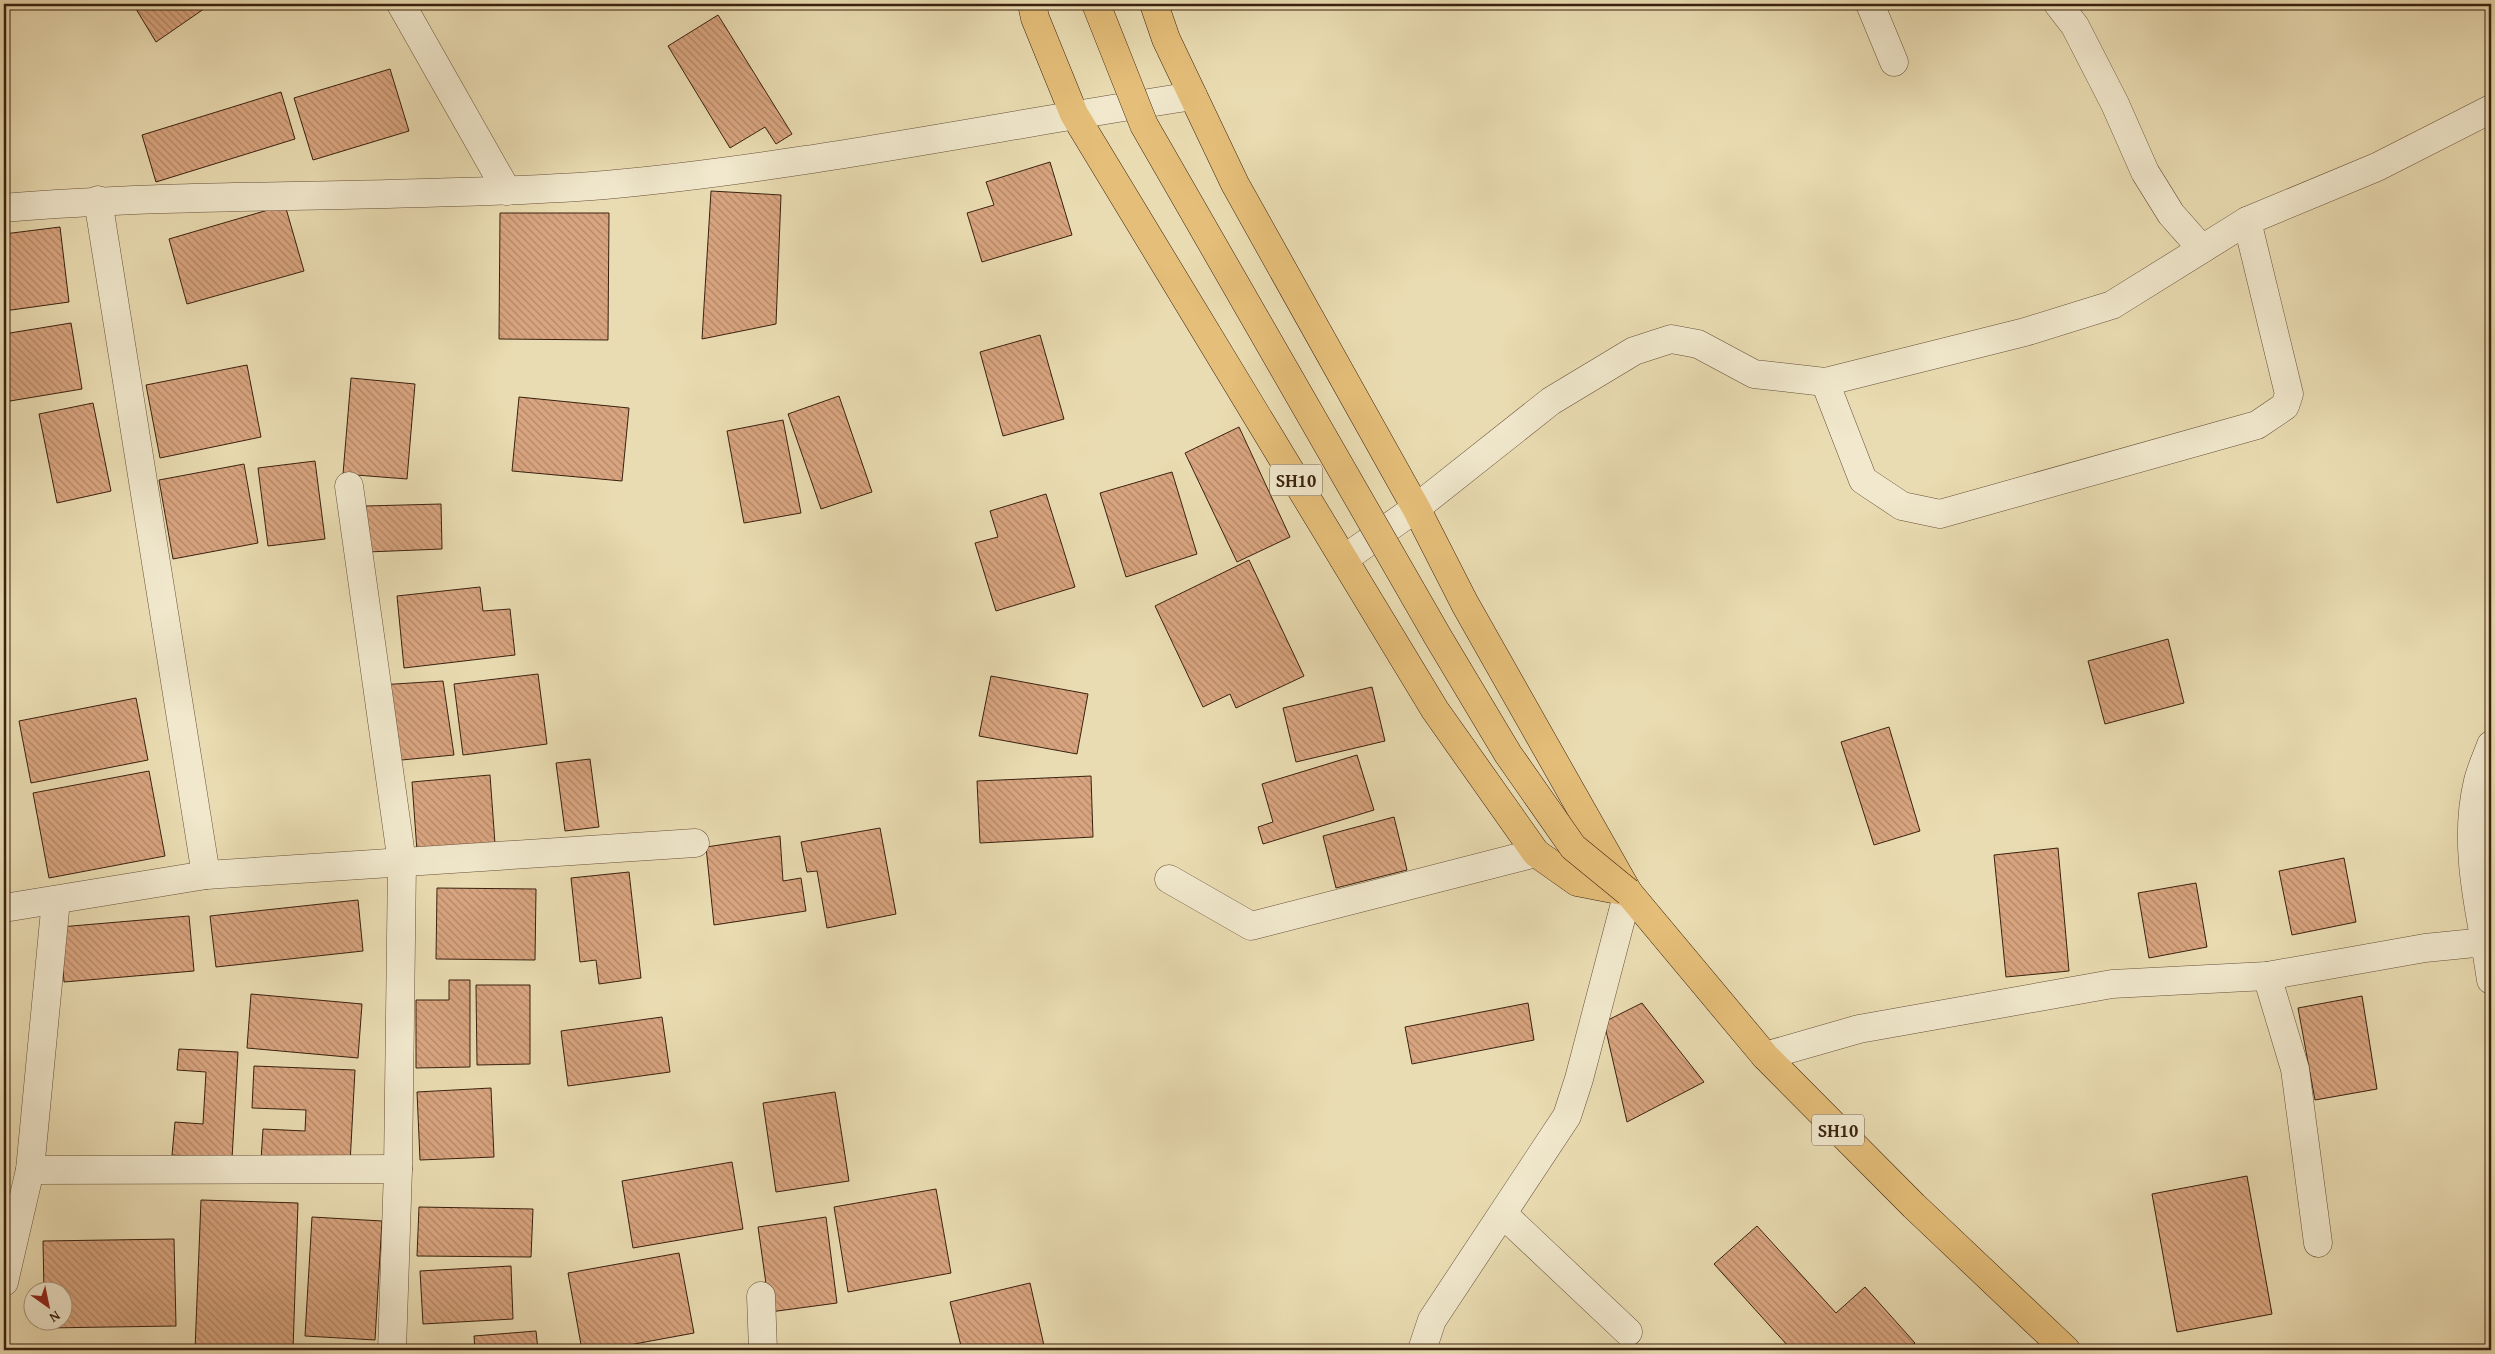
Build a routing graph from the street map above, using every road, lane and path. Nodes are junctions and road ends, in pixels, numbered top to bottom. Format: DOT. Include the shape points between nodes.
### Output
graph roads {
  1 [pos="401,4"];
  2 [pos="1032,4"];
  3 [pos="1096,4"];
  4 [pos="1154,4"];
  5 [pos="1870,4"];
  6 [pos="2058,4"];
  7 [pos="1894,62"];
  8 [pos="1193,96"];
  9 [pos="2491,109"];
  10 [pos="1074,114"];
  11 [pos="507,191"];
  12 [pos="98,200"];
  13 [pos="4,208"];
  14 [pos="2248,221"];
  15 [pos="2202,249"];
  16 [pos="1825,382"];
  17 [pos="349,486"];
  18 [pos="1416,508"];
  19 [pos="1344,560"];
  20 [pos="2491,745"];
  21 [pos="695,843"];
  22 [pos="1536,853"];
  23 [pos="402,863"];
  24 [pos="206,875"];
  25 [pos="1169,879"];
  26 [pos="1628,892"];
  27 [pos="56,900"];
  28 [pos="4,908"];
  29 [pos="2485,942"];
  30 [pos="2267,976"];
  31 [pos="2491,980"];
  32 [pos="1764,1056"];
  33 [pos="30,1170"];
  34 [pos="398,1170"];
  35 [pos="1504,1215"];
  36 [pos="2318,1243"];
  37 [pos="4,1282"];
  38 [pos="761,1296"];
  39 [pos="1628,1332"];
  40 [pos="392,1350"];
  41 [pos="763,1350"];
  42 [pos="1422,1350"];
  43 [pos="2066,1350"];
  1 -- 11 [label="street"];
  2 -- 10 [label="main road, SH10"];
  3 -- 26 [label="main road, bridge" via="1144,125 1448,654 1508,754 1573,847"];
  4 -- 8 [label="main road" via="1166,39"];
  5 -- 7 [label="street"];
  6 -- 15 [label="street" via="2075,26 2145,172 2171,214"];
  8 -- 10 [label="street"];
  8 -- 18 [label="main road" via="1235,184"];
  9 -- 14 [label="street" via="2377,167"];
  10 -- 11 [label="street" via="748,170"];
  10 -- 19 [label="main road, SH10"];
  11 -- 12 [label="street"];
  12 -- 13 [label="street"];
  12 -- 24 [label="street"];
  14 -- 15 [label="street"];
  14 -- 16 [label="street" via="2289,394 2284,406 2257,425 1940,514 1902,506 1863,480"];
  15 -- 16 [label="street" via="2112,305 2025,332"];
  16 -- 18 [label="street" via="1754,374 1698,344 1670,339 1634,350 1551,401"];
  17 -- 23 [label="street"];
  18 -- 19 [label="street"];
  18 -- 26 [label="main road" via="1465,604"];
  19 -- 22 [label="main road, SH10" via="1435,710"];
  20 -- 29 [label="street" via="2478,780 2473,821 2474,884"];
  21 -- 23 [label="street"];
  22 -- 25 [label="street" via="1251,926"];
  22 -- 26 [label="main road, SH10" via="1578,882"];
  23 -- 24 [label="street"];
  23 -- 34 [label="street"];
  24 -- 27 [label="street"];
  26 -- 32 [label="main road, SH10"];
  26 -- 35 [label="street" via="1580,1080 1567,1116"];
  27 -- 28 [label="street"];
  27 -- 33 [label="street"];
  29 -- 30 [label="street" via="2426,948"];
  29 -- 31 [label="street"];
  30 -- 32 [label="street" via="2112,984 1859,1029"];
  30 -- 36 [label="street" via="2295,1069"];
  32 -- 43 [label="main road, SH10" via="1914,1206"];
  33 -- 34 [label="street"];
  33 -- 37 [label="street"];
  34 -- 40 [label="street"];
  35 -- 39 [label="street"];
  35 -- 42 [label="street" via="1432,1320"];
  38 -- 41 [label="street"];
}
